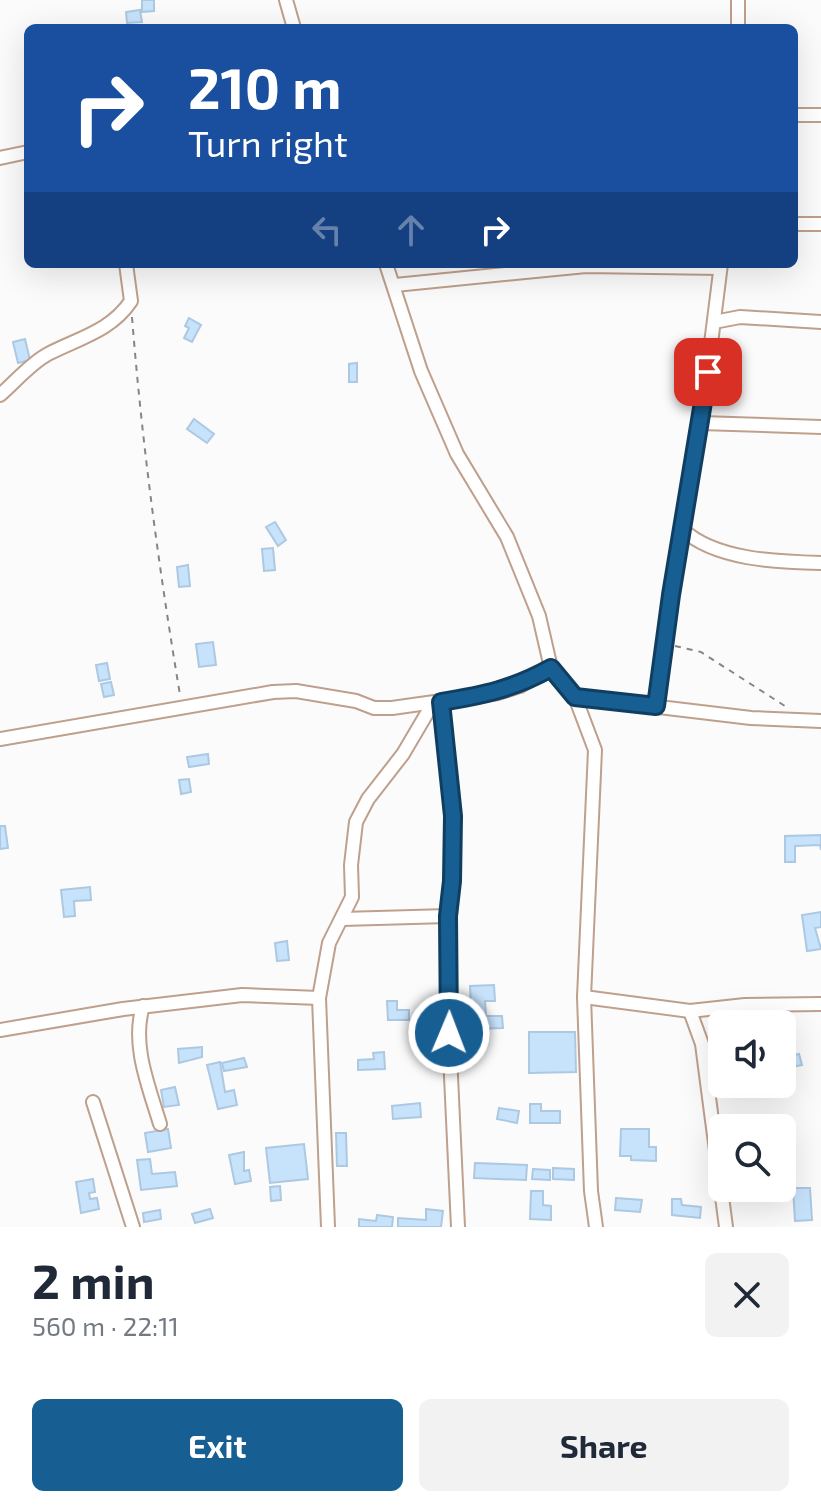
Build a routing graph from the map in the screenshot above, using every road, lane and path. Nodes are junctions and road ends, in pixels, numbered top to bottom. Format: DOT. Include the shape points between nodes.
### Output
graph roads {
  1 [pos="286,0"];
  2 [pos="738,0"];
  3 [pos="293,24"];
  4 [pos="738,24"];
  5 [pos="798,115"];
  6 [pos="821,115"];
  7 [pos="24,153"];
  8 [pos="0,158"];
  9 [pos="798,224"];
  10 [pos="821,224"];
  11 [pos="127,268"];
  12 [pos="388,268"];
  13 [pos="566,268"];
  14 [pos="720,268"];
  15 [pos="395,285"];
  16 [pos="131,301"];
  17 [pos="714,322"];
  18 [pos="821,322"];
  19 [pos="0,395"];
  20 [pos="701,423"];
  21 [pos="821,427"];
  22 [pos="682,529"];
  23 [pos="821,563"];
  24 [pos="666,644"];
  25 [pos="551,668"];
  26 [pos="575,697"];
  27 [pos="437,702"];
  28 [pos="656,706"];
  29 [pos="182,708"];
  30 [pos="806,719"];
  31 [pos="821,721"];
  32 [pos="0,739"];
  33 [pos="448,916"];
  34 [pos="342,919"];
  35 [pos="584,997"];
  36 [pos="319,998"];
  37 [pos="821,1004"];
  38 [pos="143,1006"];
  39 [pos="690,1011"];
  40 [pos="0,1030"];
  41 [pos="93,1102"];
  42 [pos="160,1124"];
  43 [pos="133,1227"];
  44 [pos="328,1227"];
  45 [pos="458,1227"];
  46 [pos="596,1227"];
  47 [pos="726,1227"];
  1 -- 3 [label="street"];
  2 -- 4 [label="street"];
  5 -- 6 [label="street"];
  7 -- 8 [label="street"];
  9 -- 10 [label="street"];
  11 -- 16 [label="street"];
  12 -- 15 [label="street"];
  13 -- 15 [label="street"];
  14 -- 17 [label="street"];
  15 -- 25 [label="street" via="421,371 457,454 507,537 539,616"];
  16 -- 19 [label="street" via="109,325 46,355"];
  16 -- 29 [label="path" via="140,426"];
  17 -- 18 [label="street" via="740,317"];
  17 -- 20 [label="street"];
  20 -- 21 [label="street"];
  20 -- 22 [label="street"];
  22 -- 23 [label="street" via="707,546"];
  22 -- 24 [label="street"];
  24 -- 28 [label="street"];
  24 -- 30 [label="path" via="701,652"];
  25 -- 26 [label="street"];
  25 -- 27 [label="street" via="498,693"];
  26 -- 28 [label="street"];
  26 -- 35 [label="street" via="595,750"];
  27 -- 29 [label="street" via="374,708 284,691"];
  27 -- 33 [label="street" via="453,816"];
  27 -- 34 [label="street" via="361,809 351,865 352,897"];
  28 -- 30 [label="street"];
  29 -- 32 [label="street"];
  30 -- 31 [label="street"];
  33 -- 34 [label="street"];
  33 -- 45 [label="street"];
  34 -- 36 [label="street" via="329,943"];
  35 -- 39 [label="street"];
  35 -- 46 [label="street"];
  36 -- 38 [label="street" via="242,995"];
  36 -- 44 [label="street"];
  37 -- 39 [label="street"];
  38 -- 40 [label="street"];
  38 -- 42 [label="street" via="138,1042"];
  39 -- 47 [label="street" via="702,1044"];
  41 -- 43 [label="street"];
}
